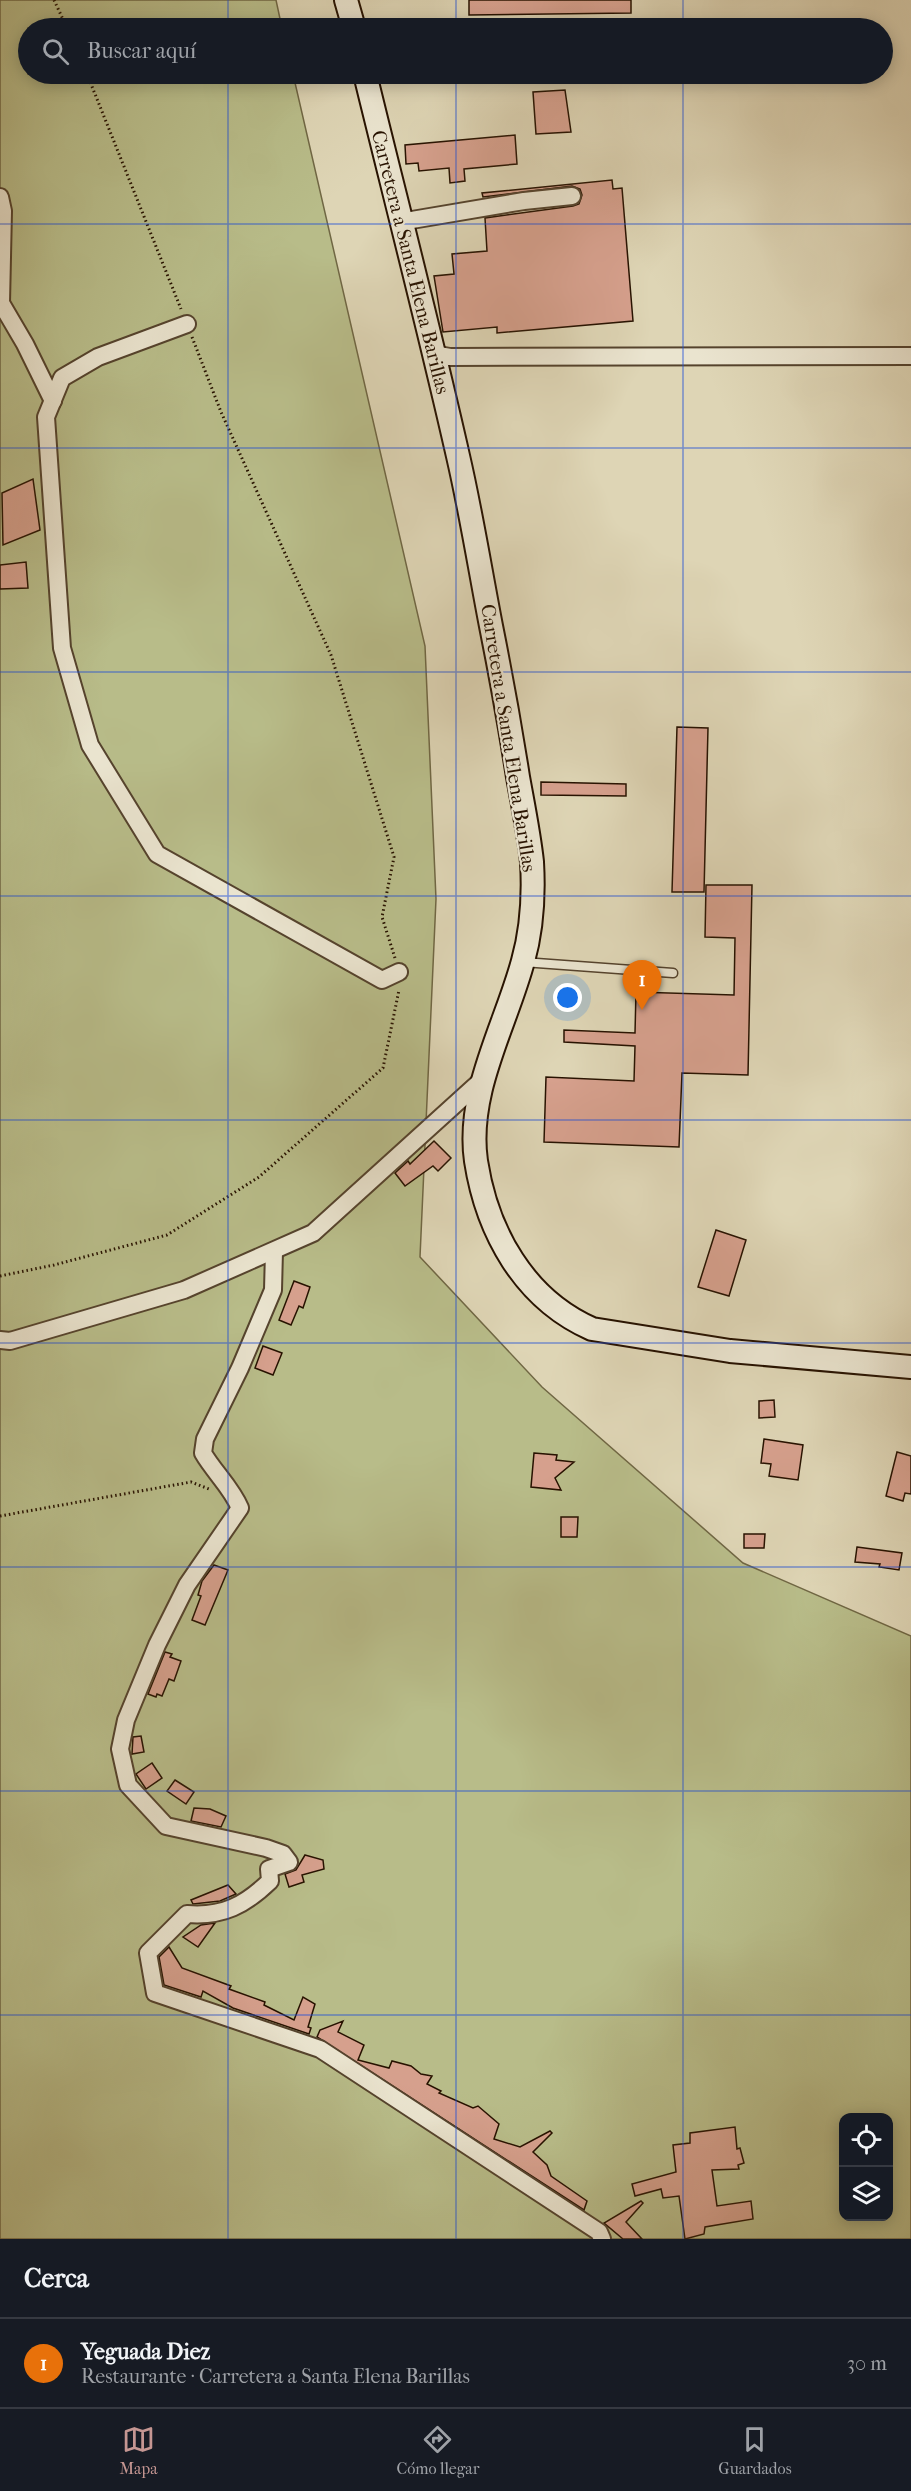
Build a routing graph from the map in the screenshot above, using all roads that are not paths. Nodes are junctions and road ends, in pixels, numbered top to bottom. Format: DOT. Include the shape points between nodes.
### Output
graph roads {
  1 [pos="346,0"];
  2 [pos="351,18"];
  3 [pos="367,84"];
  4 [pos="572,196"];
  5 [pos="0,197"];
  6 [pos="400,222"];
  7 [pos="187,324"];
  8 [pos="434,354"];
  9 [pos="911,356"];
  10 [pos="53,401"];
  11 [pos="523,962"];
  12 [pos="399,972"];
  13 [pos="674,973"];
  14 [pos="483,1079"];
  15 [pos="274,1251"];
  16 [pos="0,1340"];
  17 [pos="911,1366"];
  18 [pos="602,2239"];
  1 -- 2 [label="main road"];
  3 -- 6 [label="main road, Carretera a Santa Elena Barillas"];
  4 -- 6 [label="street"];
  5 -- 10 [label="street" via="1,303"];
  6 -- 8 [label="main road, Carretera a Santa Elena Barillas"];
  7 -- 10 [label="street" via="98,357 62,378"];
  8 -- 9 [label="street"];
  8 -- 11 [label="main road, Carretera a Santa Elena Barillas" via="459,459 526,824 533,899"];
  10 -- 12 [label="street" via="46,417 62,648 90,745 157,854 382,980"];
  11 -- 13 [label="lane"];
  11 -- 14 [label="main road, Carretera a Santa Elena Barillas"];
  14 -- 15 [label="street" via="314,1233"];
  14 -- 17 [label="main road, Carretera a Santa Elena Barillas" via="476,1157 486,1207 518,1270 570,1319 592,1329 730,1351"];
  15 -- 16 [label="street" via="184,1290 10,1341"];
  15 -- 18 [label="street" via="273,1290 202,1453 240,1508 187,1585 157,1645 126,1720 120,1749 128,1785 166,1826 266,1848 283,1854 289,1862 270,1869 270,1881 251,1899 227,1912 187,1914 148,1953 155,1993 320,2049 599,2232"];
}
